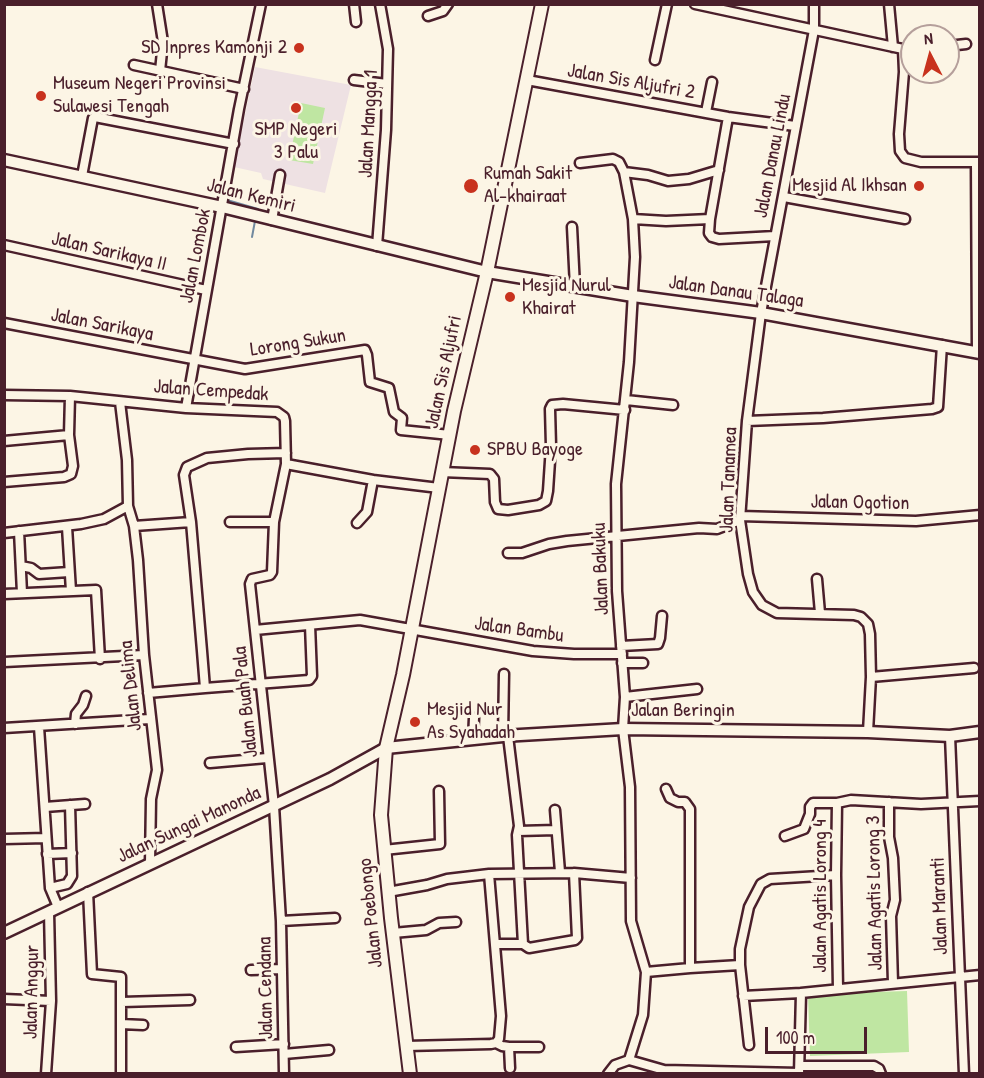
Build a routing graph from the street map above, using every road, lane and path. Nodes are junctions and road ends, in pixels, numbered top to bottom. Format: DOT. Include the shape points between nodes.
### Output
graph roads {
  1 [pos="157,4"];
  2 [pos="261,4"];
  3 [pos="354,4"];
  4 [pos="380,4"];
  5 [pos="448,4"];
  6 [pos="542,4"];
  7 [pos="667,4"];
  8 [pos="695,4"];
  9 [pos="814,4"];
  10 [pos="889,4"];
  11 [pos="428,16"];
  12 [pos="356,22"];
  13 [pos="814,30"];
  14 [pos="966,44"];
  15 [pos="960,45"];
  16 [pos="893,47"];
  17 [pos="900,48"];
  18 [pos="655,60"];
  19 [pos="134,65"];
  20 [pos="160,71"];
  21 [pos="354,80"];
  22 [pos="527,80"];
  23 [pos="712,82"];
  24 [pos="387,84"];
  25 [pos="903,84"];
  26 [pos="244,89"];
  27 [pos="706,112"];
  28 [pos="728,117"];
  29 [pos="795,126"];
  30 [pos="234,144"];
  31 [pos="4,160"];
  32 [pos="978,162"];
  33 [pos="580,163"];
  34 [pos="719,170"];
  35 [pos="624,172"];
  36 [pos="280,175"];
  37 [pos="82,176"];
  38 [pos="784,197"];
  39 [pos="222,207"];
  40 [pos="633,219"];
  41 [pos="710,219"];
  42 [pos="904,219"];
  43 [pos="272,220"];
  44 [pos="572,227"];
  45 [pos="775,236"];
  46 [pos="4,245"];
  47 [pos="377,246"];
  48 [pos="487,272"];
  49 [pos="575,287"];
  50 [pos="206,290"];
  51 [pos="633,296"];
  52 [pos="978,297"];
  53 [pos="761,313"];
  54 [pos="4,323"];
  55 [pos="942,345"];
  56 [pos="978,352"];
  57 [pos="194,358"];
  58 [pos="4,395"];
  59 [pos="70,396"];
  60 [pos="626,400"];
  61 [pos="120,402"];
  62 [pos="673,405"];
  63 [pos="186,408"];
  64 [pos="625,411"];
  65 [pos="747,421"];
  66 [pos="69,435"];
  67 [pos="450,435"];
  68 [pos="4,441"];
  69 [pos="286,453"];
  70 [pos="286,464"];
  71 [pos="442,472"];
  72 [pos="373,480"];
  73 [pos="4,482"];
  74 [pos="439,488"];
  75 [pos="128,506"];
  76 [pos="980,515"];
  77 [pos="740,518"];
  78 [pos="191,522"];
  79 [pos="230,522"];
  80 [pos="274,522"];
  81 [pos="357,523"];
  82 [pos="134,526"];
  83 [pos="67,527"];
  84 [pos="19,531"];
  85 [pos="4,533"];
  86 [pos="616,537"];
  87 [pos="508,553"];
  88 [pos="21,566"];
  89 [pos="69,572"];
  90 [pos="817,579"];
  91 [pos="71,591"];
  92 [pos="22,593"];
  93 [pos="4,594"];
  94 [pos="820,613"];
  95 [pos="662,616"];
  96 [pos="368,621"];
  97 [pos="310,625"];
  98 [pos="255,630"];
  99 [pos="411,630"];
  100 [pos="622,654"];
  101 [pos="144,656"];
  102 [pos="100,659"];
  103 [pos="4,662"];
  104 [pos="644,663"];
  105 [pos="974,668"];
  106 [pos="504,674"];
  107 [pos="871,677"];
  108 [pos="260,685"];
  109 [pos="205,688"];
  110 [pos="697,689"];
  111 [pos="148,693"];
  112 [pos="86,696"];
  113 [pos="625,697"];
  114 [pos="474,718"];
  115 [pos="150,719"];
  116 [pos="75,724"];
  117 [pos="39,727"];
  118 [pos="4,728"];
  119 [pos="623,729"];
  120 [pos="868,732"];
  121 [pos="980,732"];
  122 [pos="506,736"];
  123 [pos="950,736"];
  124 [pos="472,739"];
  125 [pos="387,748"];
  126 [pos="267,758"];
  127 [pos="210,763"];
  128 [pos="666,789"];
  129 [pos="439,791"];
  130 [pos="980,801"];
  131 [pos="889,802"];
  132 [pos="837,803"];
  133 [pos="85,804"];
  134 [pos="952,804"];
  135 [pos="70,806"];
  136 [pos="274,806"];
  137 [pos="45,807"];
  138 [pos="555,810"];
  139 [pos="556,830"];
  140 [pos="518,831"];
  141 [pos="785,836"];
  142 [pos="46,838"];
  143 [pos="4,839"];
  144 [pos="384,850"];
  145 [pos="72,853"];
  146 [pos="47,854"];
  147 [pos="150,863"];
  148 [pos="560,872"];
  149 [pos="574,873"];
  150 [pos="489,874"];
  151 [pos="518,874"];
  152 [pos="836,876"];
  153 [pos="631,878"];
  154 [pos="50,888"];
  155 [pos="88,892"];
  156 [pos="388,892"];
  157 [pos="53,909"];
  158 [pos="336,918"];
  159 [pos="281,921"];
  160 [pos="456,922"];
  161 [pos="4,933"];
  162 [pos="393,933"];
  163 [pos="495,944"];
  164 [pos="523,944"];
  165 [pos="740,965"];
  166 [pos="690,968"];
  167 [pos="251,969"];
  168 [pos="282,969"];
  169 [pos="646,972"];
  170 [pos="980,975"];
  171 [pos="959,977"];
  172 [pos="894,983"];
  173 [pos="838,988"];
  174 [pos="801,993"];
  175 [pos="743,996"];
  176 [pos="4,999"];
  177 [pos="190,1000"];
  178 [pos="51,1001"];
  179 [pos="122,1002"];
  180 [pos="121,1024"];
  181 [pos="143,1025"];
  182 [pos="496,1043"];
  183 [pos="284,1044"];
  184 [pos="749,1045"];
  185 [pos="406,1046"];
  186 [pos="236,1047"];
  187 [pos="509,1047"];
  188 [pos="539,1047"];
  189 [pos="329,1050"];
  190 [pos="284,1054"];
  191 [pos="629,1060"];
  192 [pos="510,1068"];
  193 [pos="800,1071"];
  194 [pos="664,1072"];
  195 [pos="46,1074"];
  196 [pos="121,1074"];
  197 [pos="284,1074"];
  198 [pos="410,1074"];
  199 [pos="608,1074"];
  200 [pos="881,1074"];
  201 [pos="964,1074"];
  1 -- 20 [label="street" via="163,42"];
  2 -- 26 [label="street, Jalan Lombok"];
  3 -- 12 [label="street"];
  4 -- 24 [label="street, Jalan Mangga 1" via="388,49"];
  5 -- 11 [label="street" via="443,11"];
  6 -- 22 [label="main road, Jalan Sis Aljufri"];
  7 -- 18 [label="street"];
  8 -- 13 [label="street"];
  9 -- 13 [label="street, Jalan Danau Lindu"];
  10 -- 16 [label="street"];
  13 -- 16 [label="street"];
  13 -- 29 [label="street, Jalan Danau Lindu"];
  14 -- 15 [label="street"];
  16 -- 17 [label="street"];
  19 -- 20 [label="street"];
  20 -- 26 [label="street"];
  21 -- 24 [label="street"];
  22 -- 27 [label="street, Jalan Sis Aljufri 2"];
  22 -- 48 [label="main road, Jalan Sis Aljufri"];
  23 -- 27 [label="street"];
  24 -- 47 [label="street, Jalan Mangga 1"];
  25 -- 32 [label="street" via="899,134 900,151 905,158 915,162"];
  26 -- 30 [label="street, Jalan Lombok"];
  27 -- 28 [label="street, Jalan Sis Aljufri 2"];
  28 -- 29 [label="street, Jalan Sis Aljufri 2"];
  28 -- 34 [label="street"];
  29 -- 38 [label="street, Jalan Danau Lindu"];
  30 -- 37 [label="street" via="95,117"];
  30 -- 39 [label="street, Jalan Lombok"];
  31 -- 37 [label="street, Jalan Kemiri"];
  32 -- 52 [label="street"];
  33 -- 35 [label="street" via="613,159"];
  34 -- 35 [label="street" via="668,181"];
  34 -- 41 [label="street"];
  35 -- 40 [label="street, Jalan Bakuku"];
  36 -- 43 [label="street"];
  37 -- 39 [label="street, Jalan Kemiri"];
  38 -- 42 [label="street"];
  38 -- 45 [label="street, Jalan Danau Lindu"];
  39 -- 43 [label="street, Jalan Kemiri"];
  39 -- 50 [label="street, Jalan Lombok"];
  40 -- 41 [label="street"];
  40 -- 51 [label="street, Jalan Bakuku"];
  41 -- 45 [label="street" via="710,233 719,239"];
  43 -- 47 [label="street, Jalan Kemiri"];
  44 -- 49 [label="street"];
  45 -- 53 [label="street, Jalan Danau Lindu"];
  46 -- 50 [label="street, Jalan Sarikaya II"];
  47 -- 48 [label="street, Jalan Kemiri"];
  48 -- 49 [label="street, Jalan Danau Talaga"];
  48 -- 67 [label="main road, Jalan Sis Aljufri"];
  49 -- 51 [label="street, Jalan Danau Talaga"];
  50 -- 57 [label="street, Jalan Lombok"];
  51 -- 53 [label="street, Jalan Danau Talaga"];
  51 -- 60 [label="street, Jalan Bakuku"];
  52 -- 56 [label="street"];
  53 -- 55 [label="street, Jalan Danau Talaga"];
  53 -- 65 [label="street, Jalan Tanamea"];
  54 -- 57 [label="street, Jalan Sarikaya"];
  55 -- 56 [label="street, Jalan Danau Talaga"];
  55 -- 65 [label="street" via="938,407"];
  57 -- 63 [label="street, Jalan Lombok"];
  57 -- 67 [label="street, Lorong Sukun" via="251,369 365,350 370,382 389,388 394,412 402,418 401,430"];
  58 -- 59 [label="street, Jalan Cempedak"];
  59 -- 61 [label="street, Jalan Cempedak"];
  59 -- 66 [label="street"];
  60 -- 62 [label="street"];
  60 -- 64 [label="street, Jalan Bakuku"];
  61 -- 63 [label="street, Jalan Cempedak"];
  61 -- 75 [label="street, Jalan Delima"];
  63 -- 69 [label="street, Jalan Cempedak" via="281,414"];
  64 -- 71 [label="street" via="552,405 548,491 546,501 539,505 498,509 490,474"];
  64 -- 86 [label="street, Jalan Bakuku" via="616,484"];
  65 -- 77 [label="street, Jalan Tanamea"];
  66 -- 68 [label="street"];
  66 -- 73 [label="street" via="71,474"];
  67 -- 71 [label="main road, Jalan Sis Aljufri"];
  69 -- 70 [label="street, Jalan Cempedak"];
  69 -- 78 [label="street" via="207,458 188,467 184,475"];
  70 -- 72 [label="street"];
  70 -- 80 [label="street, Jalan Buah Pala"];
  71 -- 74 [label="main road, Jalan Sis Aljufri"];
  72 -- 74 [label="street"];
  72 -- 81 [label="street" via="367,512"];
  74 -- 99 [label="main road, Jalan Sis Aljufri"];
  75 -- 82 [label="street, Jalan Delima"];
  75 -- 83 [label="street" via="104,519"];
  76 -- 77 [label="street, Jalan Ogotion" via="916,521"];
  77 -- 86 [label="street, Jalan Ogotion" via="717,529"];
  77 -- 94 [label="street, Jalan Tanamea" via="748,574 757,600 777,613"];
  78 -- 82 [label="street"];
  78 -- 109 [label="street"];
  79 -- 80 [label="street"];
  80 -- 98 [label="street, Jalan Buah Pala" via="273,572 250,582"];
  82 -- 101 [label="street, Jalan Delima"];
  83 -- 84 [label="street"];
  83 -- 89 [label="street"];
  84 -- 85 [label="street"];
  84 -- 88 [label="street"];
  86 -- 87 [label="street, Jalan Ogotion" via="557,542 522,553"];
  86 -- 100 [label="street, Jalan Bakuku"];
  88 -- 89 [label="street" via="38,574"];
  88 -- 92 [label="street"];
  89 -- 91 [label="street"];
  90 -- 94 [label="street"];
  91 -- 92 [label="street"];
  91 -- 102 [label="street" via="97,591"];
  92 -- 93 [label="street"];
  94 -- 107 [label="street, Jalan Tanamea" via="854,615 865,620 869,629"];
  95 -- 100 [label="street" via="658,644"];
  96 -- 97 [label="street, Jalan Buah Pala"];
  96 -- 99 [label="street, Jalan Bambu"];
  97 -- 98 [label="street, Jalan Buah Pala"];
  97 -- 108 [label="street" via="311,679"];
  98 -- 108 [label="street, Jalan Buah Pala"];
  99 -- 100 [label="street, Jalan Bambu" via="533,651"];
  99 -- 125 [label="main road, Jalan Sis Aljufri"];
  100 -- 104 [label="street"];
  100 -- 113 [label="street, Jalan Bakuku"];
  101 -- 102 [label="street"];
  101 -- 111 [label="street, Jalan Delima"];
  102 -- 103 [label="street"];
  105 -- 107 [label="street"];
  106 -- 122 [label="street"];
  107 -- 120 [label="street, Jalan Tanamea"];
  108 -- 109 [label="street"];
  108 -- 126 [label="street, Jalan Buah Pala"];
  109 -- 111 [label="street"];
  110 -- 113 [label="street"];
  111 -- 115 [label="street, Jalan Delima"];
  112 -- 116 [label="street"];
  113 -- 119 [label="street, Jalan Bakuku"];
  114 -- 124 [label="street"];
  115 -- 116 [label="street"];
  115 -- 147 [label="street, Jalan Delima" via="157,775 151,799"];
  116 -- 117 [label="street"];
  117 -- 118 [label="street"];
  117 -- 137 [label="street"];
  119 -- 120 [label="street, Jalan Beringin"];
  119 -- 122 [label="street, Jalan Beringin"];
  119 -- 153 [label="street, Jalan Bakuku" via="630,787"];
  120 -- 123 [label="street, Jalan Beringin"];
  121 -- 123 [label="street, Jalan Beringin"];
  122 -- 124 [label="street, Jalan Beringin"];
  122 -- 140 [label="street"];
  123 -- 134 [label="street, Jalan Maranti"];
  124 -- 125 [label="street, Jalan Beringin"];
  125 -- 136 [label="street, Jalan Sungai Manonda"];
  125 -- 144 [label="main road, Jalan Poebongo" via="381,803"];
  126 -- 127 [label="street"];
  126 -- 136 [label="street, Jalan Buah Pala"];
  128 -- 166 [label="street" via="670,798 685,802 690,809"];
  129 -- 144 [label="street" via="440,844"];
  130 -- 134 [label="street, Jalan Agatis Lorong 4"];
  131 -- 132 [label="street, Jalan Agatis Lorong 4"];
  131 -- 134 [label="street, Jalan Agatis Lorong 4"];
  131 -- 172 [label="street, Jalan Agatis Lorong 3" via="895,900 891,916"];
  132 -- 141 [label="street" via="813,803 804,829"];
  132 -- 152 [label="street, Jalan Agatis Lorong 4"];
  133 -- 135 [label="street"];
  134 -- 171 [label="street, Jalan Maranti"];
  135 -- 137 [label="street"];
  135 -- 145 [label="street"];
  136 -- 147 [label="street, Jalan Sungai Manonda"];
  136 -- 159 [label="street, Jalan Cendana"];
  137 -- 142 [label="street"];
  138 -- 139 [label="street"];
  139 -- 140 [label="street"];
  139 -- 148 [label="street"];
  140 -- 151 [label="street"];
  142 -- 143 [label="street"];
  142 -- 146 [label="street"];
  144 -- 156 [label="main road, Jalan Poebongo"];
  145 -- 146 [label="street"];
  145 -- 154 [label="street" via="69,882"];
  146 -- 154 [label="street"];
  147 -- 155 [label="street, Jalan Sungai Manonda"];
  148 -- 149 [label="street"];
  148 -- 151 [label="street"];
  149 -- 153 [label="street"];
  149 -- 164 [label="street" via="578,938 529,948"];
  150 -- 151 [label="street"];
  150 -- 156 [label="street"];
  150 -- 163 [label="street"];
  151 -- 164 [label="street"];
  152 -- 165 [label="street" via="770,879 761,884 749,908"];
  152 -- 173 [label="street, Jalan Agatis Lorong 4"];
  153 -- 169 [label="street, Jalan Bakuku" via="631,921"];
  154 -- 157 [label="street"];
  155 -- 157 [label="street, Jalan Sungai Manonda"];
  155 -- 179 [label="street" via="92,973 120,976"];
  156 -- 162 [label="main road, Jalan Poebongo"];
  157 -- 161 [label="street, Jalan Sungai Manonda"];
  157 -- 178 [label="street, Jalan Anggur"];
  158 -- 159 [label="street, Jalan Cendana"];
  159 -- 168 [label="street, Jalan Cendana"];
  160 -- 162 [label="street"];
  162 -- 185 [label="main road, Jalan Poebongo"];
  163 -- 164 [label="street"];
  163 -- 182 [label="street" via="501,1016"];
  165 -- 166 [label="street"];
  165 -- 175 [label="street"];
  166 -- 169 [label="street"];
  167 -- 168 [label="street"];
  168 -- 183 [label="street, Jalan Cendana"];
  169 -- 191 [label="street, Jalan Bakuku" via="642,1015"];
  170 -- 171 [label="street"];
  171 -- 172 [label="street"];
  171 -- 201 [label="street, Jalan Maranti"];
  172 -- 173 [label="street"];
  173 -- 174 [label="street"];
  174 -- 175 [label="street"];
  174 -- 193 [label="street"];
  175 -- 184 [label="street"];
  176 -- 178 [label="street"];
  177 -- 179 [label="street"];
  178 -- 195 [label="street, Jalan Anggur"];
  179 -- 180 [label="street"];
  180 -- 181 [label="street"];
  180 -- 196 [label="street"];
  182 -- 185 [label="street"];
  182 -- 187 [label="street"];
  183 -- 186 [label="street"];
  183 -- 190 [label="street, Jalan Cendana"];
  185 -- 198 [label="main road, Jalan Poebongo"];
  187 -- 188 [label="street"];
  187 -- 192 [label="street"];
  189 -- 190 [label="street, Jalan Cendana"];
  190 -- 197 [label="street, Jalan Cendana"];
  191 -- 194 [label="street"];
  191 -- 199 [label="street" via="615,1065"];
  193 -- 194 [label="street"];
  193 -- 200 [label="street" via="874,1066"];
}
